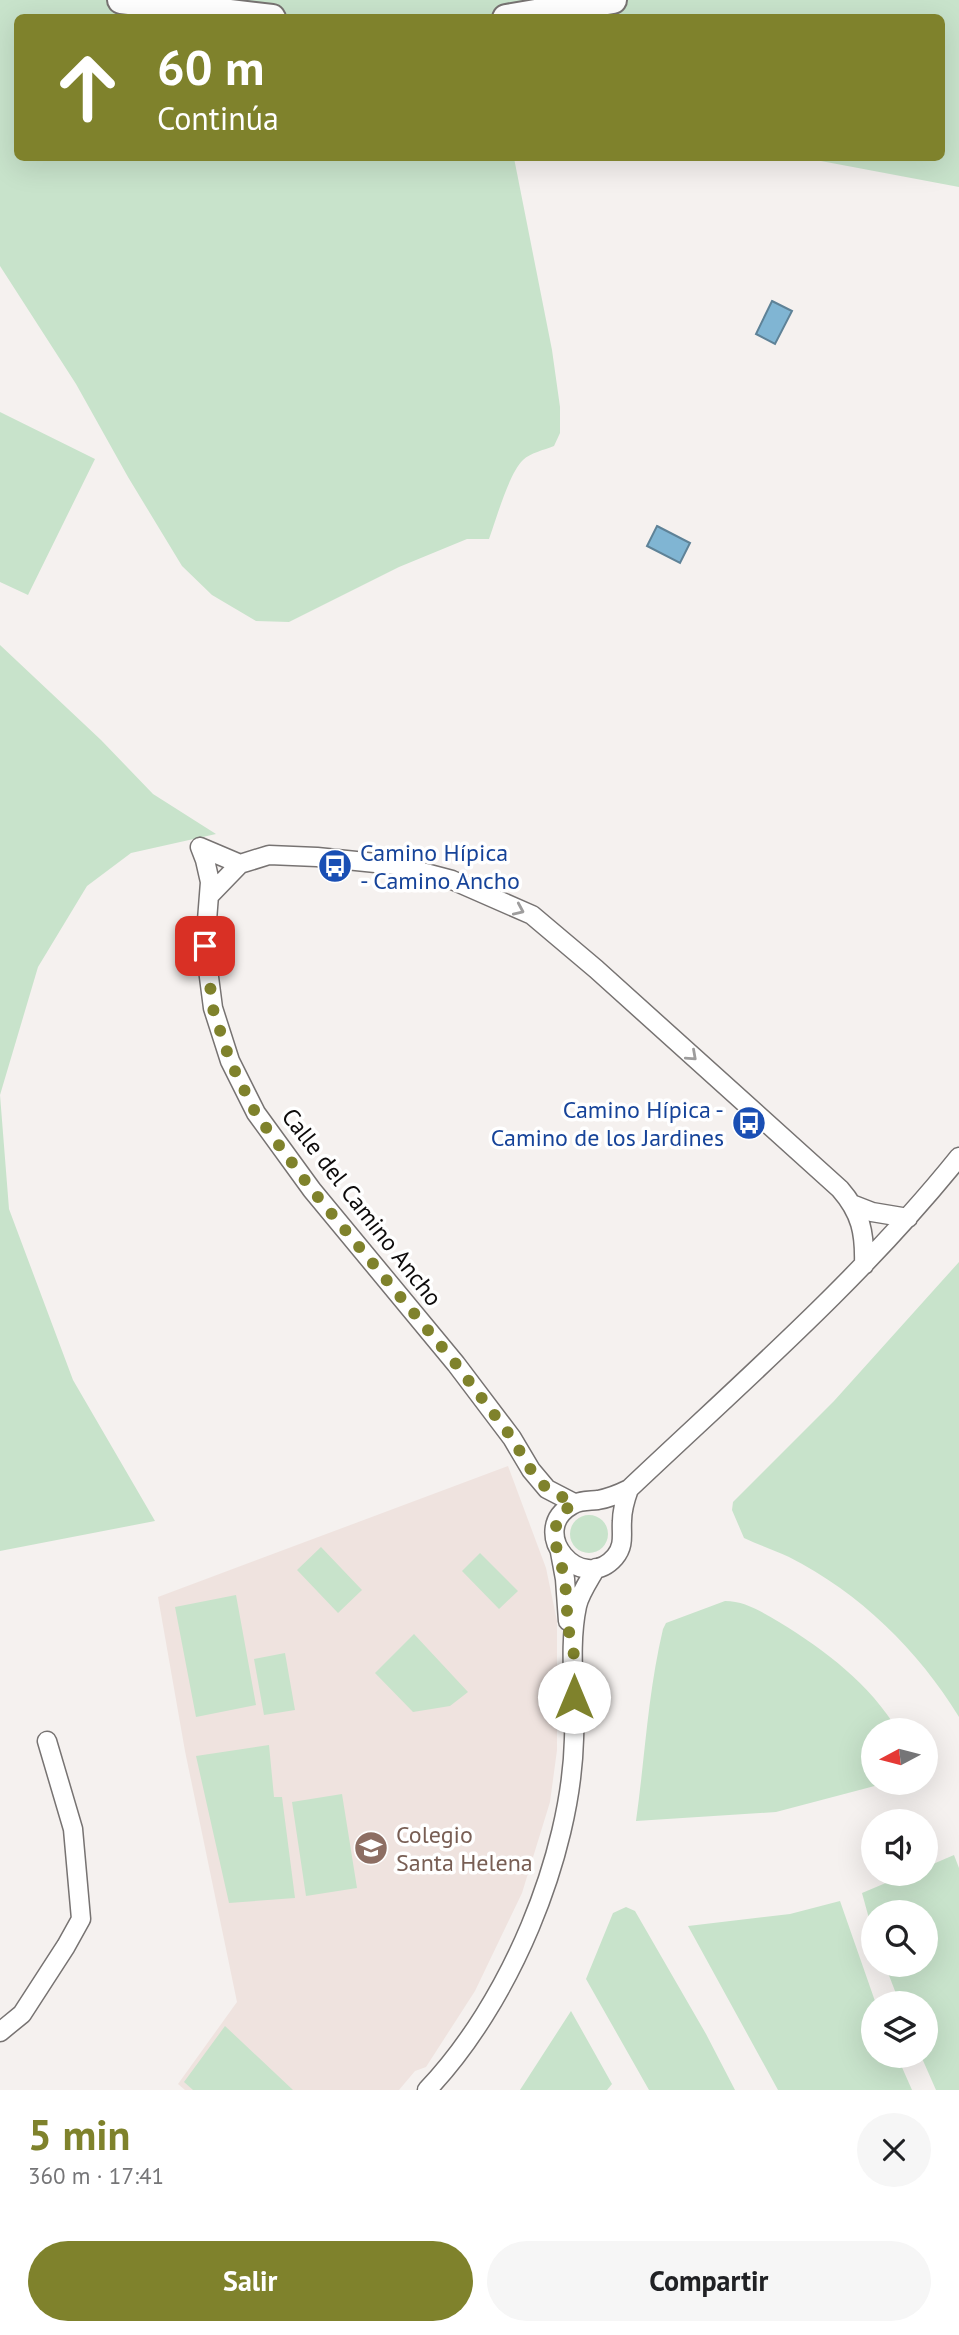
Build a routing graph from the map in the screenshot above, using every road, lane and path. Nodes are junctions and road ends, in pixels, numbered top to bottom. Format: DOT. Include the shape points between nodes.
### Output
graph roads {
  1 [pos="121,0"];
  2 [pos="613,0"];
  3 [pos="238,14"];
  4 [pos="530,14"];
  5 [pos="240,864"];
  6 [pos="209,896"];
  7 [pos="959,1157"];
  8 [pos="854,1205"];
  9 [pos="908,1217"];
  10 [pos="864,1265"];
  11 [pos="629,1489"];
  12 [pos="596,1500"];
  13 [pos="574,1503"];
  14 [pos="621,1522"];
  15 [pos="560,1552"];
  16 [pos="596,1568"];
  17 [pos="574,1655"];
  18 [pos="47,1741"];
  19 [pos="0,2032"];
  20 [pos="427,2090"];
  1 -- 3 [label="highway"];
  2 -- 4 [label="highway"];
  5 -- 6 [label="street"];
  5 -- 6 [label="street, Calle del Camino Ancho" via="200,847"];
  5 -- 8 [label="street, one-way" via="269,855 395,865 452,880 532,915"];
  6 -- 13 [label="street, Calle del Camino Ancho" via="205,946 213,1009 230,1061 256,1114 312,1190 456,1364 531,1470 547,1489"];
  7 -- 9 [label="street"];
  8 -- 9 [label="street"];
  8 -- 10 [label="street"];
  9 -- 10 [label="street"];
  10 -- 11 [label="street"];
  11 -- 12 [label="street"];
  11 -- 14 [label="street"];
  12 -- 13 [label="street"];
  12 -- 14 [label="street" via="616,1512"];
  13 -- 15 [label="street" via="558,1519 555,1542"];
  14 -- 16 [label="street" via="623,1534 616,1556"];
  15 -- 16 [label="street" via="575,1566"];
  15 -- 17 [label="street"];
  16 -- 17 [label="street" via="578,1605"];
  17 -- 20 [label="street" via="570,1795 556,1852 515,1962 483,2016"];
  18 -- 19 [label="street" via="73,1829 81,1919 22,2014"];
}
